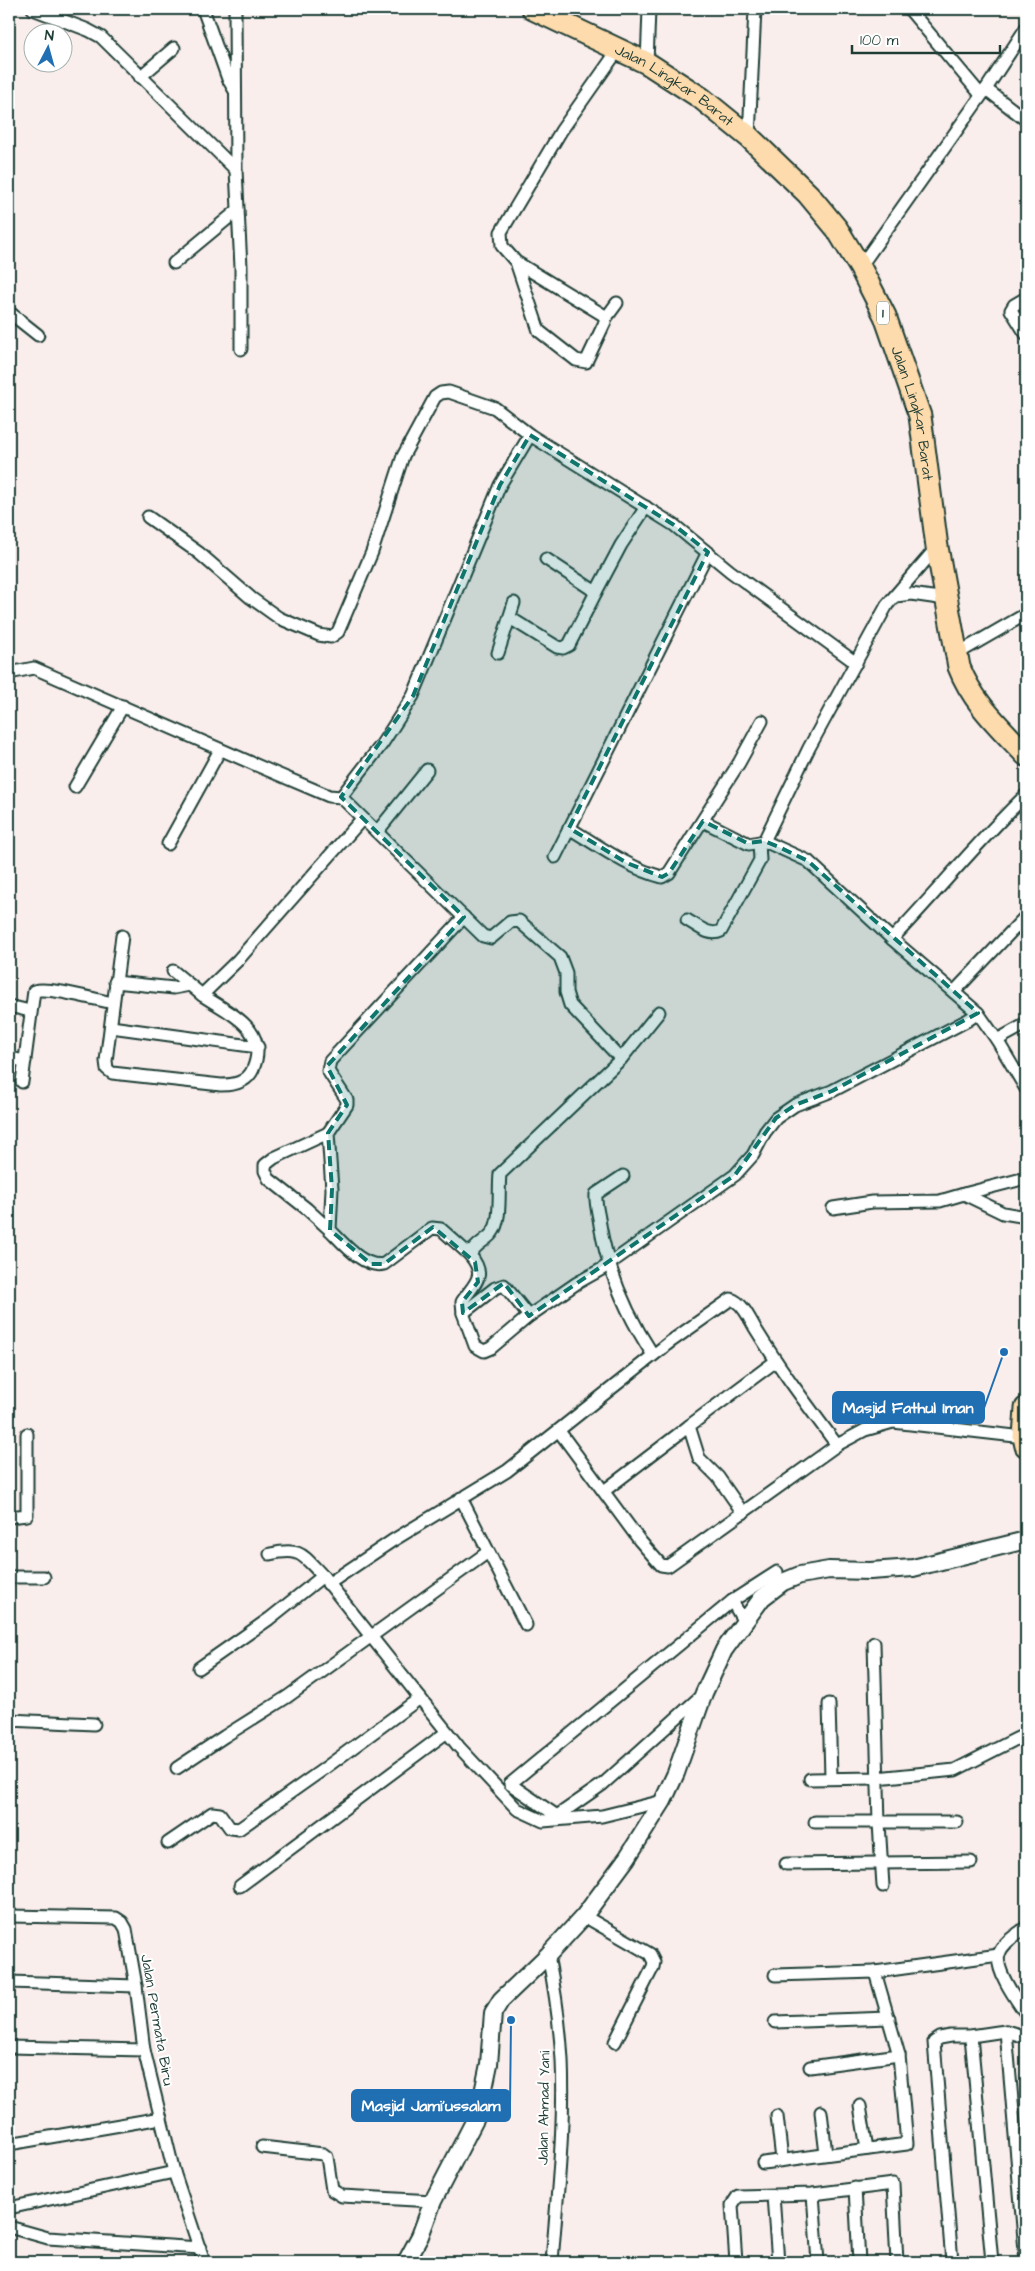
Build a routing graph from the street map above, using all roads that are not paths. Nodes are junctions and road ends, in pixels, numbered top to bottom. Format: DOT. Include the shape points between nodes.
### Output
graph roads {
  1 [pos="33,9"];
  2 [pos="203,9"];
  3 [pos="235,9"];
  4 [pos="534,9"];
  5 [pos="649,9"];
  6 [pos="755,9"];
  7 [pos="909,9"];
  8 [pos="1026,28"];
  9 [pos="174,48"];
  10 [pos="618,50"];
  11 [pos="646,63"];
  12 [pos="140,77"];
  13 [pos="236,92"];
  14 [pos="984,92"];
  15 [pos="1026,120"];
  16 [pos="749,138"];
  17 [pos="236,170"];
  18 [pos="238,210"];
  19 [pos="516,262"];
  20 [pos="174,264"];
  21 [pos="860,267"];
  22 [pos="1026,298"];
  23 [pos="616,303"];
  24 [pos="9,312"];
  25 [pos="606,318"];
  26 [pos="1026,334"];
  27 [pos="38,335"];
  28 [pos="242,349"];
  29 [pos="530,435"];
  30 [pos="646,508"];
  31 [pos="148,517"];
  32 [pos="937,547"];
  33 [pos="708,552"];
  34 [pos="546,559"];
  35 [pos="596,592"];
  36 [pos="896,596"];
  37 [pos="946,599"];
  38 [pos="514,603"];
  39 [pos="1026,614"];
  40 [pos="510,618"];
  41 [pos="498,653"];
  42 [pos="955,655"];
  43 [pos="856,663"];
  44 [pos="9,673"];
  45 [pos="123,706"];
  46 [pos="762,721"];
  47 [pos="220,750"];
  48 [pos="1026,755"];
  49 [pos="427,770"];
  50 [pos="75,787"];
  51 [pos="1026,795"];
  52 [pos="340,797"];
  53 [pos="362,819"];
  54 [pos="703,820"];
  55 [pos="569,828"];
  56 [pos="377,832"];
  57 [pos="762,842"];
  58 [pos="168,844"];
  59 [pos="555,857"];
  60 [pos="1026,916"];
  61 [pos="464,917"];
  62 [pos="687,920"];
  63 [pos="122,936"];
  64 [pos="892,939"];
  65 [pos="173,971"];
  66 [pos="116,982"];
  67 [pos="190,985"];
  68 [pos="954,992"];
  69 [pos="202,995"];
  70 [pos="113,1003"];
  71 [pos="9,1006"];
  72 [pos="30,1011"];
  73 [pos="659,1012"];
  74 [pos="978,1013"];
  75 [pos="1026,1024"];
  76 [pos="111,1027"];
  77 [pos="997,1040"];
  78 [pos="258,1046"];
  79 [pos="9,1058"];
  80 [pos="621,1059"];
  81 [pos="25,1061"];
  82 [pos="22,1082"];
  83 [pos="1026,1089"];
  84 [pos="328,1133"];
  85 [pos="623,1176"];
  86 [pos="1026,1178"];
  87 [pos="964,1194"];
  88 [pos="833,1208"];
  89 [pos="1026,1217"];
  90 [pos="330,1230"];
  91 [pos="470,1254"];
  92 [pos="608,1264"];
  93 [pos="463,1313"];
  94 [pos="528,1316"];
  95 [pos="654,1355"];
  96 [pos="776,1361"];
  97 [pos="1026,1408"];
  98 [pos="690,1426"];
  99 [pos="559,1431"];
  100 [pos="27,1434"];
  101 [pos="1025,1441"];
  102 [pos="836,1445"];
  103 [pos="604,1491"];
  104 [pos="461,1498"];
  105 [pos="743,1513"];
  106 [pos="9,1517"];
  107 [pos="1026,1540"];
  108 [pos="488,1552"];
  109 [pos="270,1554"];
  110 [pos="777,1572"];
  111 [pos="9,1577"];
  112 [pos="44,1577"];
  113 [pos="326,1580"];
  114 [pos="732,1601"];
  115 [pos="744,1622"];
  116 [pos="526,1625"];
  117 [pos="372,1637"];
  118 [pos="874,1643"];
  119 [pos="199,1668"];
  120 [pos="704,1693"];
  121 [pos="420,1698"];
  122 [pos="829,1704"];
  123 [pos="9,1720"];
  124 [pos="94,1724"];
  125 [pos="447,1732"];
  126 [pos="1026,1734"];
  127 [pos="178,1768"];
  128 [pos="831,1777"];
  129 [pos="877,1778"];
  130 [pos="810,1779"];
  131 [pos="663,1802"];
  132 [pos="557,1816"];
  133 [pos="544,1821"];
  134 [pos="815,1822"];
  135 [pos="957,1822"];
  136 [pos="879,1823"];
  137 [pos="168,1843"];
  138 [pos="971,1862"];
  139 [pos="786,1864"];
  140 [pos="880,1864"];
  141 [pos="240,1886"];
  142 [pos="883,1886"];
  143 [pos="9,1916"];
  144 [pos="584,1916"];
  145 [pos="1026,1926"];
  146 [pos="548,1955"];
  147 [pos="999,1955"];
  148 [pos="875,1972"];
  149 [pos="775,1975"];
  150 [pos="9,1982"];
  151 [pos="136,1986"];
  152 [pos="1026,2014"];
  153 [pos="889,2018"];
  154 [pos="775,2022"];
  155 [pos="1006,2032"];
  156 [pos="972,2036"];
  157 [pos="1026,2037"];
  158 [pos="615,2042"];
  159 [pos="9,2047"];
  160 [pos="144,2050"];
  161 [pos="900,2055"];
  162 [pos="810,2067"];
  163 [pos="860,2106"];
  164 [pos="821,2112"];
  165 [pos="777,2116"];
  166 [pos="161,2118"];
  167 [pos="9,2144"];
  168 [pos="262,2147"];
  169 [pos="867,2149"];
  170 [pos="826,2154"];
  171 [pos="782,2160"];
  172 [pos="763,2163"];
  173 [pos="174,2172"];
  174 [pos="855,2188"];
  175 [pos="813,2194"];
  176 [pos="773,2196"];
  177 [pos="433,2202"];
  178 [pos="9,2208"];
  179 [pos="9,2227"];
  180 [pos="200,2248"];
  181 [pos="204,2262"];
  182 [pos="406,2262"];
  183 [pos="552,2262"];
  184 [pos="736,2262"];
  185 [pos="778,2262"];
  186 [pos="818,2262"];
  187 [pos="859,2262"];
  188 [pos="897,2262"];
  189 [pos="952,2262"];
  190 [pos="992,2262"];
  191 [pos="1026,2262"];
  1 -- 12 [label="street" via="100,37"];
  2 -- 13 [label="street" via="228,80"];
  3 -- 13 [label="street"];
  4 -- 10 [label="highway, Jalan Lingkar Barat / 1"];
  5 -- 11 [label="street"];
  6 -- 16 [label="street"];
  7 -- 14 [label="street"];
  8 -- 14 [label="street"];
  9 -- 12 [label="street"];
  10 -- 11 [label="highway, Jalan Lingkar Barat / 1"];
  10 -- 19 [label="street" via="560,131 501,232 502,246"];
  11 -- 16 [label="highway, Jalan Lingkar Barat / 1" via="701,98"];
  12 -- 17 [label="street"];
  13 -- 17 [label="street"];
  14 -- 15 [label="street"];
  14 -- 21 [label="street"];
  16 -- 21 [label="highway, Jalan Lingkar Barat / 1" via="823,211"];
  17 -- 18 [label="street"];
  18 -- 20 [label="street"];
  18 -- 28 [label="street"];
  19 -- 25 [label="street"];
  19 -- 25 [label="street" via="539,331 576,360 586,362"];
  21 -- 32 [label="highway, Jalan Lingkar Barat / 1" via="885,316 918,409"];
  22 -- 26 [label="street" via="1011,308"];
  23 -- 25 [label="street"];
  24 -- 27 [label="street"];
  29 -- 30 [label="street"];
  29 -- 31 [label="street" via="495,408 449,392 435,397 403,456 372,552 338,632 331,637 279,618 199,553"];
  29 -- 52 [label="street" via="500,485 413,696 382,744"];
  30 -- 33 [label="street"];
  30 -- 35 [label="street"];
  32 -- 36 [label="street"];
  32 -- 37 [label="highway, Jalan Lingkar Barat / 1"];
  33 -- 43 [label="street"];
  33 -- 55 [label="street"];
  34 -- 35 [label="street"];
  35 -- 40 [label="street" via="569,645 563,648"];
  36 -- 37 [label="street" via="911,594"];
  36 -- 43 [label="street"];
  37 -- 42 [label="highway, Jalan Lingkar Barat / 1"];
  38 -- 40 [label="street"];
  39 -- 42 [label="street"];
  40 -- 41 [label="street"];
  42 -- 48 [label="highway, Jalan Lingkar Barat / 1" via="964,680 980,706"];
  43 -- 57 [label="street"];
  44 -- 45 [label="street" via="34,668"];
  45 -- 47 [label="street"];
  45 -- 50 [label="street"];
  46 -- 54 [label="street"];
  47 -- 52 [label="street" via="329,796"];
  47 -- 58 [label="street"];
  49 -- 56 [label="street"];
  51 -- 64 [label="street"];
  52 -- 53 [label="street"];
  53 -- 56 [label="street"];
  53 -- 69 [label="street" via="238,960"];
  54 -- 55 [label="street" via="669,873 662,877 627,863"];
  54 -- 57 [label="street" via="746,843"];
  55 -- 59 [label="street"];
  56 -- 61 [label="street"];
  57 -- 62 [label="street" via="760,860 721,931 710,933"];
  57 -- 64 [label="street" via="808,861"];
  60 -- 68 [label="street"];
  61 -- 80 [label="street" via="482,936 491,938 510,922 519,921 560,957 566,973 570,1006"];
  61 -- 84 [label="street" via="330,1061 328,1071 347,1105"];
  63 -- 66 [label="street"];
  64 -- 68 [label="street"];
  65 -- 67 [label="street"];
  66 -- 67 [label="street" via="174,988"];
  66 -- 70 [label="street"];
  67 -- 69 [label="street"];
  68 -- 74 [label="street"];
  69 -- 78 [label="street" via="251,1029"];
  70 -- 72 [label="street" via="39,989 34,991"];
  70 -- 76 [label="street"];
  71 -- 72 [label="street"];
  72 -- 81 [label="street"];
  73 -- 80 [label="street"];
  74 -- 77 [label="street"];
  74 -- 92 [label="street" via="832,1091 795,1105 776,1118 753,1155 735,1175"];
  75 -- 77 [label="street"];
  76 -- 78 [label="street"];
  76 -- 78 [label="street" via="107,1069 121,1074 235,1085 252,1072"];
  77 -- 83 [label="street"];
  79 -- 81 [label="street"];
  80 -- 91 [label="street" via="500,1174 496,1226 492,1234 475,1246"];
  81 -- 82 [label="street"];
  84 -- 90 [label="street" via="332,1189"];
  84 -- 90 [label="street" via="274,1158 265,1165 265,1171 269,1179"];
  85 -- 92 [label="street" via="596,1194"];
  86 -- 87 [label="street"];
  87 -- 88 [label="street" via="940,1201 872,1202"];
  87 -- 89 [label="street" via="1003,1213"];
  90 -- 91 [label="street" via="371,1264 384,1264 432,1228 441,1230"];
  91 -- 93 [label="street" via="475,1262 478,1282 462,1302"];
  92 -- 94 [label="street"];
  92 -- 95 [label="street" via="624,1305"];
  93 -- 94 [label="street" via="495,1288 504,1285"];
  93 -- 94 [label="street" via="472,1341 484,1351"];
  95 -- 96 [label="street" via="731,1300 744,1310"];
  95 -- 99 [label="street"];
  96 -- 98 [label="street"];
  96 -- 102 [label="street"];
  97 -- 101 [label="highway"];
  98 -- 103 [label="street"];
  98 -- 105 [label="street" via="699,1458 718,1477"];
  99 -- 103 [label="street"];
  99 -- 104 [label="street" via="507,1471"];
  100 -- 106 [label="street" via="27,1515"];
  101 -- 102 [label="street" via="893,1422 865,1430"];
  102 -- 105 [label="street"];
  103 -- 105 [label="street" via="661,1565 668,1566"];
  104 -- 108 [label="street"];
  104 -- 113 [label="street"];
  107 -- 115 [label="street" via="913,1568 829,1570 800,1575 783,1582 762,1598"];
  108 -- 116 [label="street"];
  108 -- 117 [label="street"];
  109 -- 113 [label="street" via="300,1553"];
  110 -- 114 [label="street"];
  111 -- 112 [label="street"];
  113 -- 117 [label="street"];
  113 -- 119 [label="street"];
  114 -- 115 [label="street"];
  114 -- 132 [label="street" via="510,1784"];
  115 -- 120 [label="street" via="724,1650"];
  117 -- 121 [label="street"];
  117 -- 127 [label="street"];
  118 -- 129 [label="street"];
  120 -- 131 [label="street"];
  120 -- 132 [label="street" via="603,1784"];
  121 -- 125 [label="street"];
  121 -- 137 [label="street" via="238,1829 230,1828 220,1814 212,1813"];
  122 -- 128 [label="street"];
  123 -- 124 [label="street"];
  125 -- 133 [label="street" via="517,1809"];
  125 -- 141 [label="street"];
  126 -- 129 [label="street" via="955,1770"];
  128 -- 129 [label="street"];
  128 -- 130 [label="street"];
  129 -- 136 [label="street"];
  131 -- 133 [label="street" via="602,1816"];
  131 -- 144 [label="street"];
  132 -- 133 [label="street"];
  134 -- 136 [label="street"];
  135 -- 136 [label="street"];
  136 -- 140 [label="street"];
  138 -- 140 [label="street"];
  139 -- 140 [label="street"];
  140 -- 142 [label="street"];
  143 -- 151 [label="street, Jalan Permata Biru" via="116,1918 126,1929"];
  144 -- 146 [label="street"];
  144 -- 158 [label="street" via="650,1954 654,1962"];
  145 -- 147 [label="street"];
  146 -- 177 [label="street" via="493,2013 489,2064 479,2112"];
  146 -- 183 [label="street, Jalan Ahmad Yani" via="557,2001 562,2061 562,2116"];
  147 -- 148 [label="street"];
  147 -- 152 [label="street" via="1004,1976"];
  148 -- 149 [label="street"];
  148 -- 153 [label="street"];
  150 -- 151 [label="street"];
  151 -- 160 [label="street, Jalan Permata Biru"];
  153 -- 154 [label="street"];
  153 -- 161 [label="street"];
  155 -- 156 [label="street"];
  155 -- 157 [label="street"];
  155 -- 191 [label="street"];
  156 -- 189 [label="street" via="952,2036 934,2042"];
  156 -- 190 [label="street"];
  159 -- 160 [label="street"];
  160 -- 166 [label="street, Jalan Permata Biru"];
  161 -- 162 [label="street"];
  161 -- 169 [label="street" via="907,2144"];
  163 -- 169 [label="street"];
  164 -- 170 [label="street"];
  165 -- 171 [label="street"];
  166 -- 167 [label="street"];
  166 -- 173 [label="street, Jalan Permata Biru"];
  168 -- 177 [label="street" via="327,2156 332,2190 342,2196"];
  169 -- 170 [label="street"];
  170 -- 171 [label="street"];
  171 -- 172 [label="street"];
  173 -- 178 [label="street"];
  173 -- 180 [label="street, Jalan Permata Biru"];
  174 -- 175 [label="street"];
  174 -- 187 [label="street"];
  174 -- 188 [label="street" via="893,2184"];
  175 -- 176 [label="street"];
  175 -- 186 [label="street"];
  176 -- 184 [label="street" via="738,2196 734,2201"];
  176 -- 185 [label="street"];
  177 -- 182 [label="street"];
  179 -- 180 [label="street" via="48,2238"];
  180 -- 181 [label="street, Jalan Permata Biru"];
}
